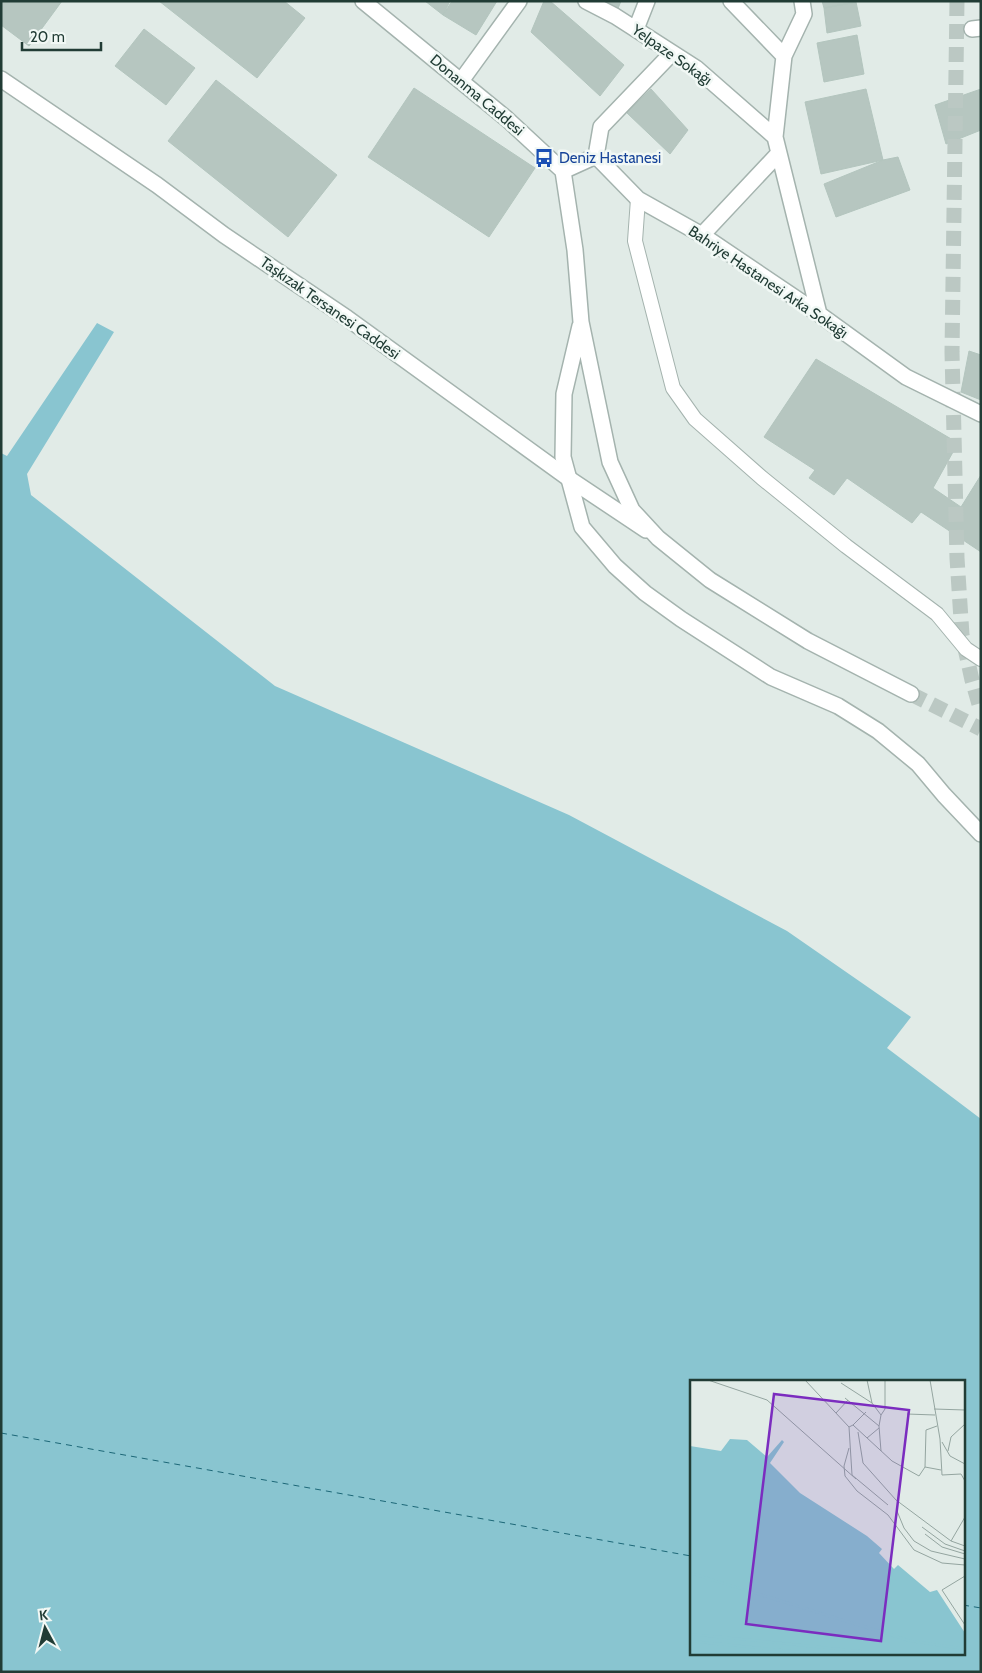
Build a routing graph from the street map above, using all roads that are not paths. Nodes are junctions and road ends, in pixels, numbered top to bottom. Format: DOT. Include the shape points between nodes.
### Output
graph roads {
  1 [pos="363,1"];
  2 [pos="519,1"];
  3 [pos="586,1"];
  4 [pos="647,1"];
  5 [pos="731,1"];
  6 [pos="802,1"];
  7 [pos="636,29"];
  8 [pos="672,53"];
  9 [pos="784,56"];
  10 [pos="1,79"];
  11 [pos="462,81"];
  12 [pos="776,137"];
  13 [pos="779,153"];
  14 [pos="596,156"];
  15 [pos="563,171"];
  16 [pos="638,199"];
  17 [pos="702,235"];
  18 [pos="819,314"];
  19 [pos="581,322"];
  20 [pos="981,414"];
  21 [pos="568,478"];
  22 [pos="658,538"];
  23 [pos="981,659"];
  24 [pos="911,694"];
  25 [pos="981,834"];
  1 -- 11 [label="street, Donanma Caddesi"];
  2 -- 11 [label="street"];
  3 -- 7 [label="street, Yelpaze Sokağı"];
  4 -- 7 [label="street"];
  5 -- 9 [label="street"];
  6 -- 9 [label="street" via="804,14"];
  7 -- 8 [label="street, Yelpaze Sokağı"];
  8 -- 12 [label="street, Yelpaze Sokağı" via="696,68"];
  8 -- 14 [label="street" via="601,127"];
  9 -- 12 [label="street"];
  10 -- 21 [label="street, Taşkızak Tersanesi Caddesi" via="347,318"];
  11 -- 15 [label="street, Donanma Caddesi"];
  12 -- 13 [label="street"];
  13 -- 17 [label="street"];
  13 -- 18 [label="street"];
  14 -- 15 [label="street"];
  14 -- 16 [label="street, Bahriye Hastanesi Arka Sokağı"];
  15 -- 19 [label="street" via="575,250"];
  16 -- 17 [label="street, Bahriye Hastanesi Arka Sokağı"];
  16 -- 23 [label="lane" via="636,241 673,388 695,419 838,540 937,614 966,650"];
  17 -- 18 [label="street, Bahriye Hastanesi Arka Sokağı"];
  18 -- 20 [label="street, Bahriye Hastanesi Arka Sokağı" via="906,377"];
  19 -- 21 [label="street" via="564,394 563,457"];
  19 -- 22 [label="street" via="610,462 632,510"];
  21 -- 22 [label="street, Taşkızak Tersanesi Caddesi"];
  21 -- 25 [label="street" via="582,527 615,566 645,593 770,677 838,706 878,731 918,764"];
  22 -- 24 [label="street" via="710,580 808,642"];
}
